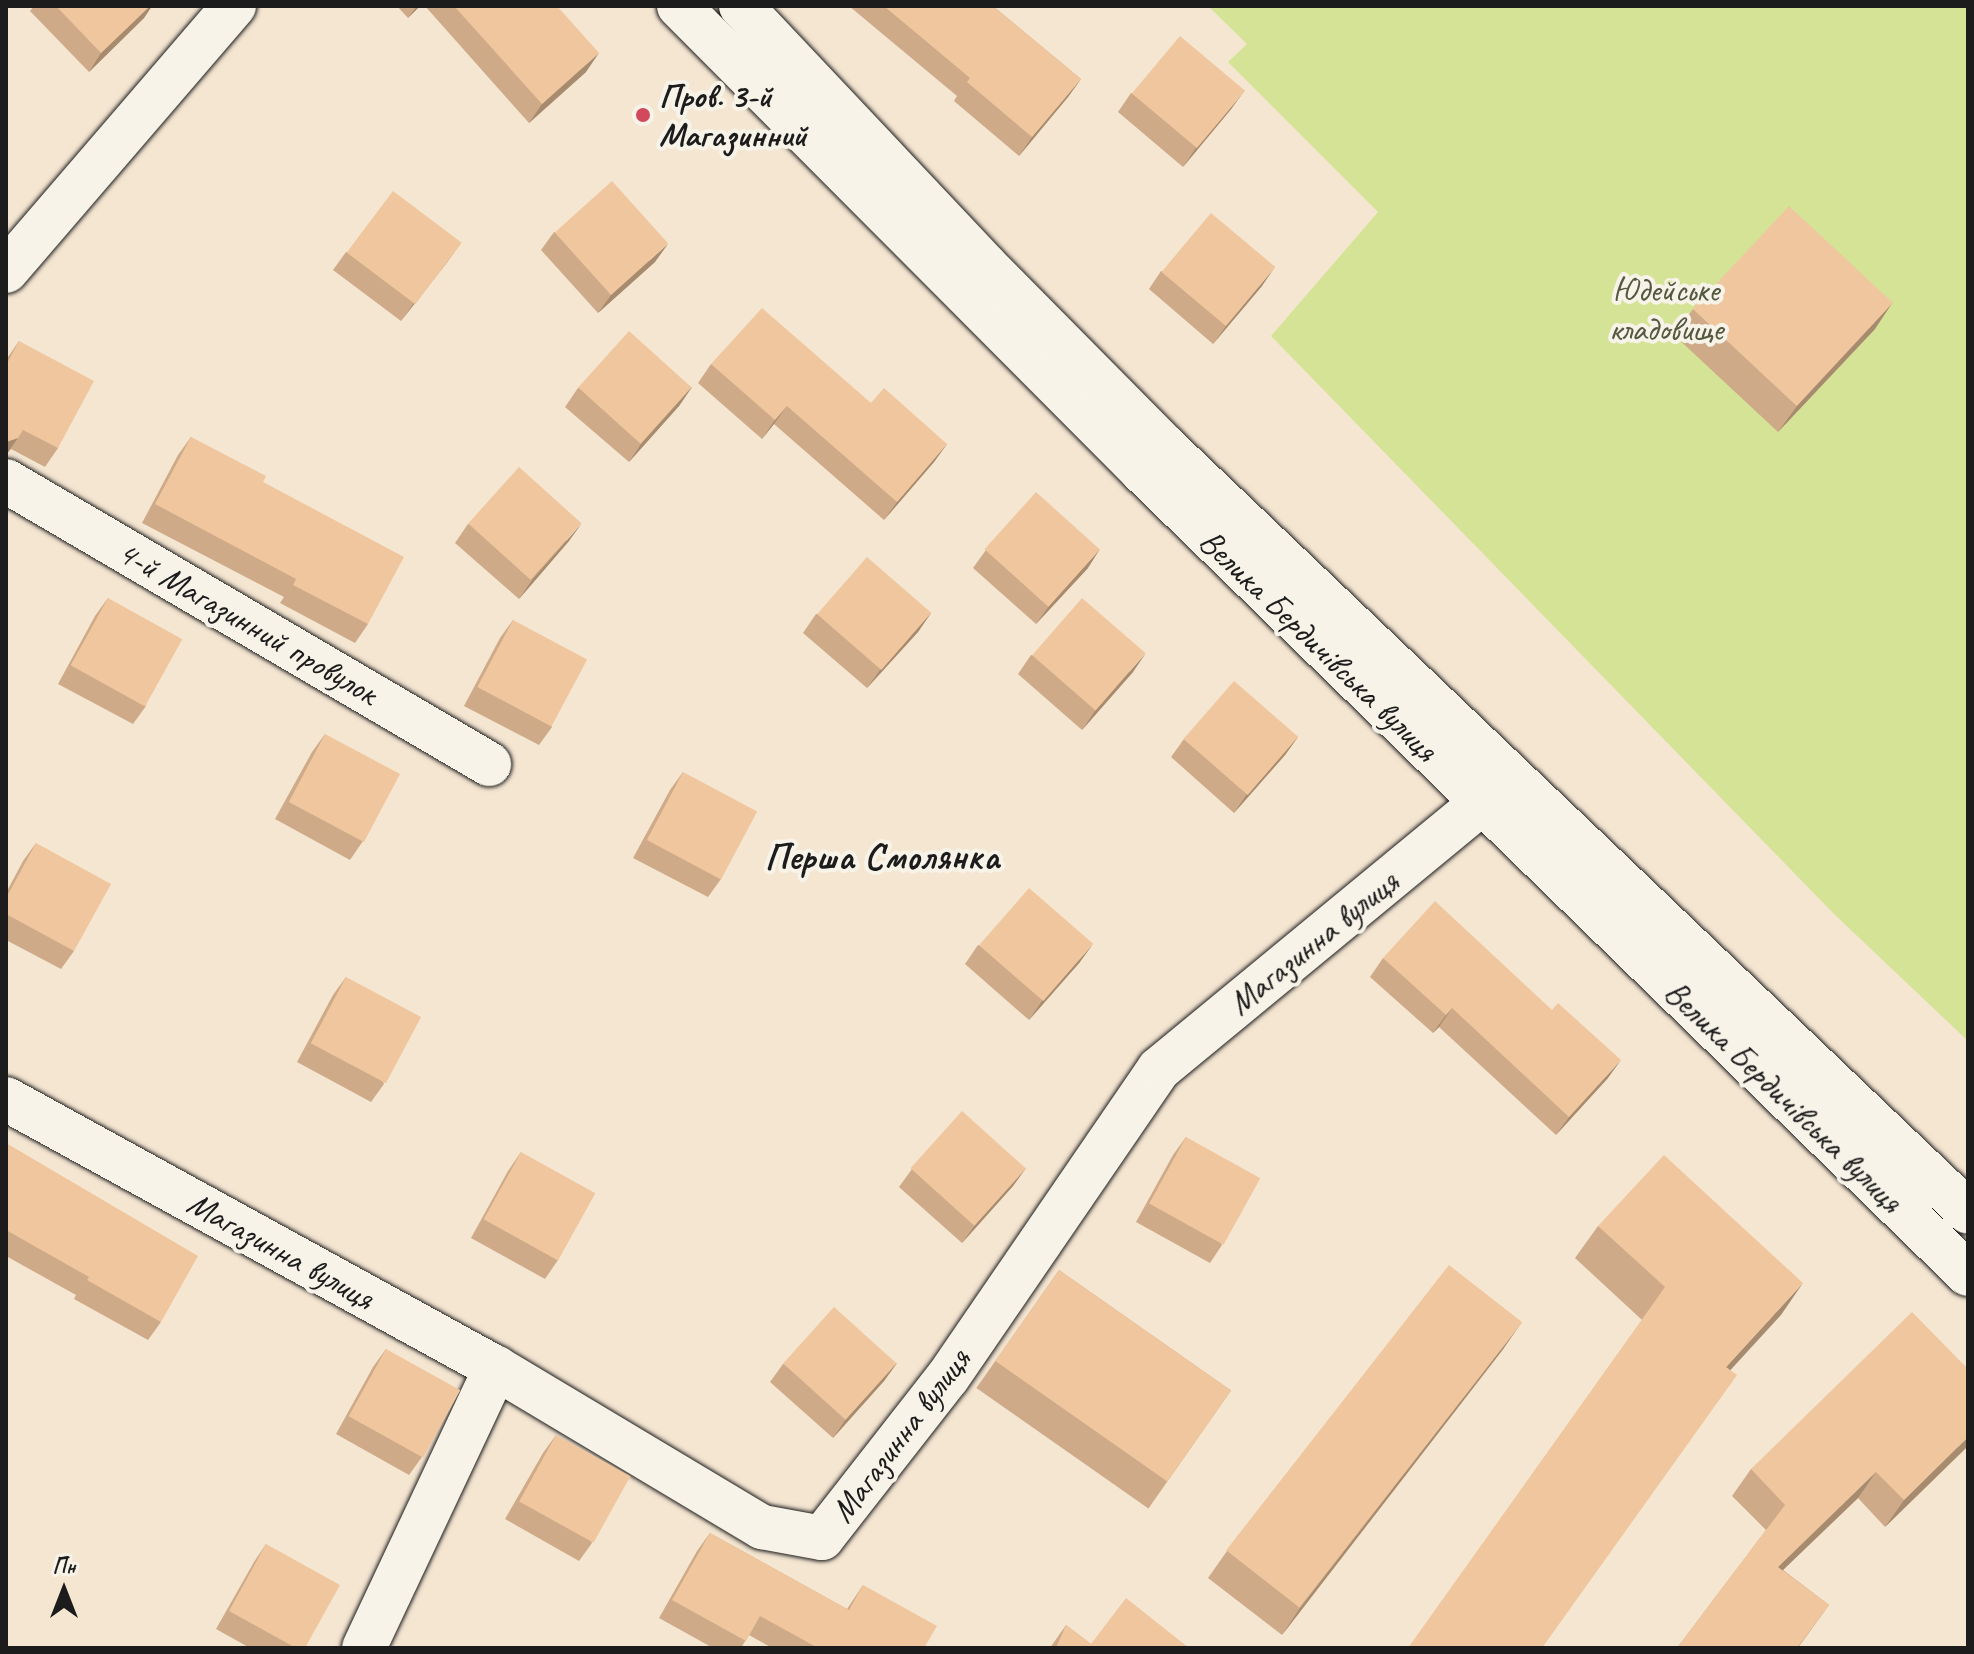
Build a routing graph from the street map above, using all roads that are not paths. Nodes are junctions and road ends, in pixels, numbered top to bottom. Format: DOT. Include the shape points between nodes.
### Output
graph roads {
  1 [pos="234,6"];
  2 [pos="679,6"];
  3 [pos="741,6"];
  4 [pos="6,271"];
  5 [pos="6,481"];
  6 [pos="489,764"];
  7 [pos="1481,804"];
  8 [pos="6,1099"];
  9 [pos="1968,1212"];
  10 [pos="1968,1274"];
  11 [pos="496,1368"];
  12 [pos="364,1648"];
  1 -- 4 [label="main road"];
  2 -- 7 [label="main road, Велика Бердичівська вулиця"];
  3 -- 9 [label="main road, Велика Бердичівська вулиця" via="1164,446"];
  5 -- 6 [label="main road, 4-й Магазинний провулок"];
  7 -- 10 [label="main road, Велика Бердичівська вулиця"];
  7 -- 11 [label="main road, Магазинна вулиця" via="1159,1069 948,1377 822,1538 762,1527"];
  8 -- 11 [label="main road, Магазинна вулиця"];
  11 -- 12 [label="main road"];
}
